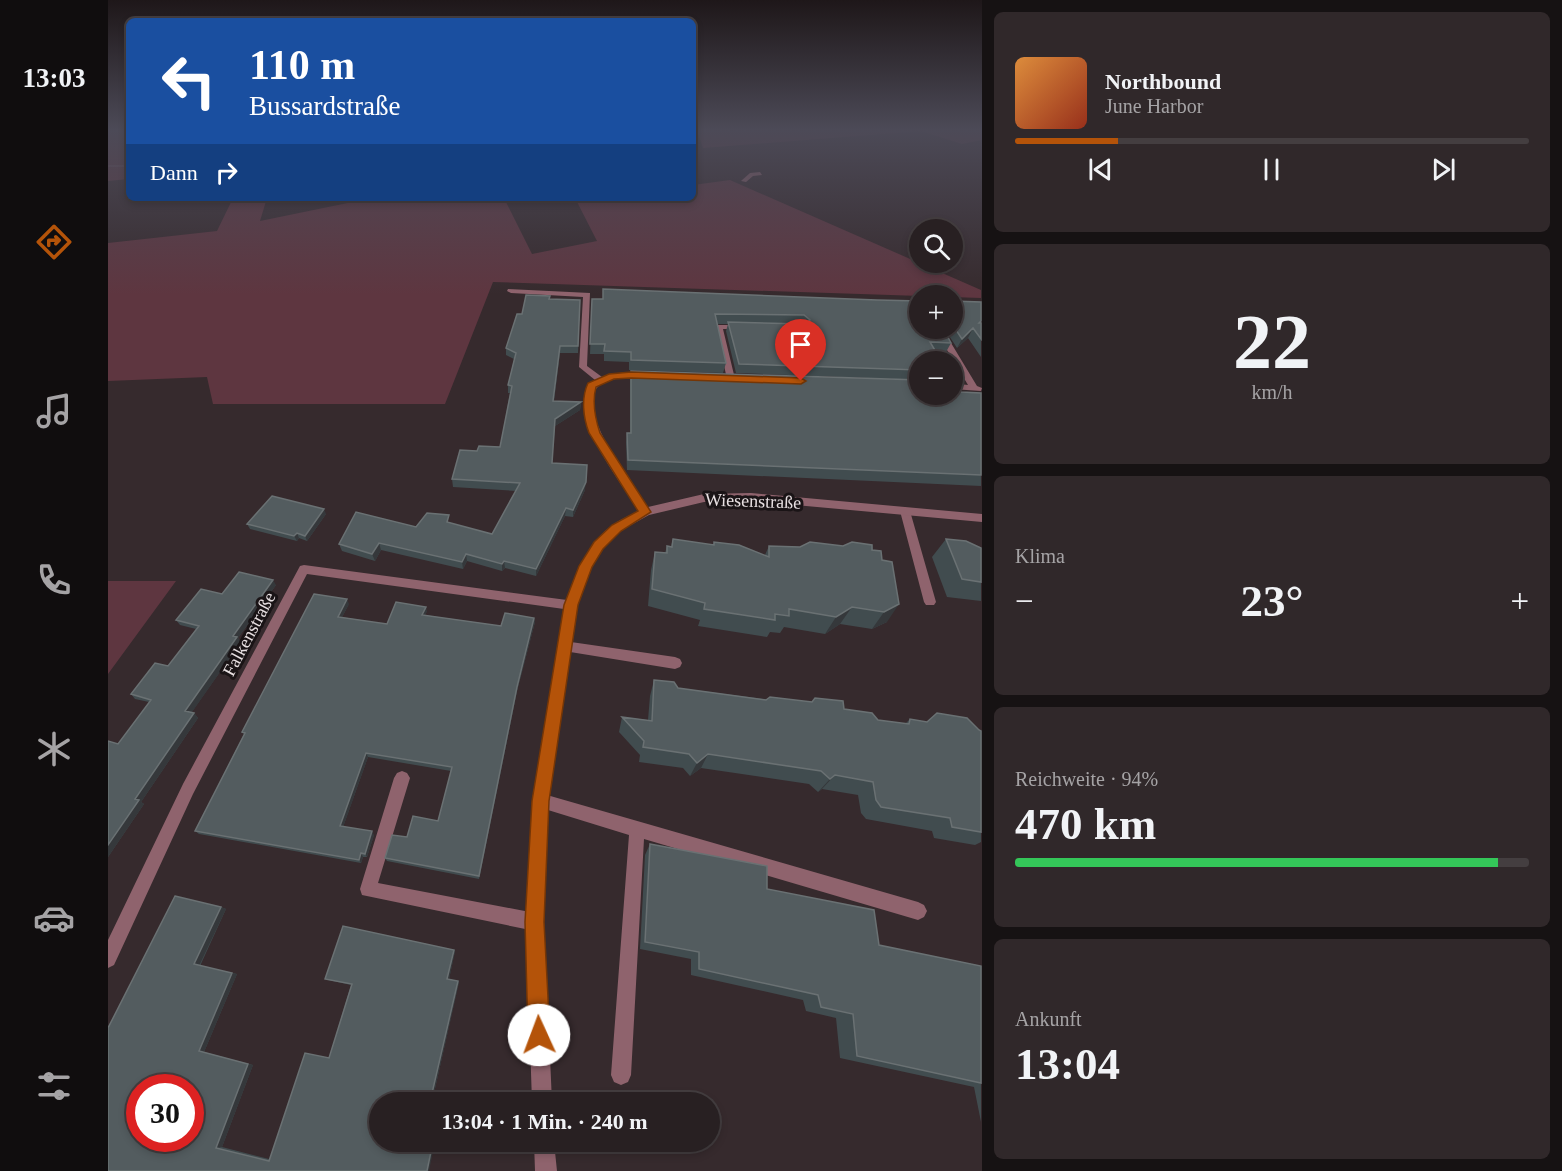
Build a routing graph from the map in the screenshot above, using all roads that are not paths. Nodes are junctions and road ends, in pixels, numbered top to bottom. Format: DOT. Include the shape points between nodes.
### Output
graph roads {
  1 [pos="511,291"];
  2 [pos="753,328"];
  3 [pos="944,339"];
  4 [pos="653,376"];
  5 [pos="720,378"];
  6 [pos="730,379"];
  7 [pos="742,379"];
  8 [pos="600,380"];
  9 [pos="977,389"];
  10 [pos="905,511"];
  11 [pos="645,512"];
  12 [pos="981,518"];
  13 [pos="930,602"];
  14 [pos="571,605"];
  15 [pos="564,646"];
  16 [pos="675,663"];
  17 [pos="402,778"];
  18 [pos="540,801"];
  19 [pos="637,829"];
  20 [pos="918,911"];
  21 [pos="535,922"];
  22 [pos="108,959"];
  23 [pos="621,1075"];
  24 [pos="542,1092"];
  25 [pos="545,1152"];
  26 [pos="546,1171"];
  1 -- 8 [label="street" via="586,295 583,367"];
  2 -- 6 [label="street" via="718,327"];
  3 -- 9 [label="street"];
  4 -- 8 [label="street" via="612,376"];
  5 -- 6 [label="street"];
  6 -- 7 [label="street"];
  8 -- 11 [label="street" via="592,385 589,394 590,420"];
  10 -- 11 [label="street, Wiesenstraße" via="751,497 704,498"];
  10 -- 12 [label="street, Wiesenstraße"];
  10 -- 13 [label="street"];
  11 -- 14 [label="street, Wiesenstraße" via="616,528 598,546 585,566"];
  14 -- 15 [label="street, Wiesenstraße"];
  14 -- 22 [label="street, Falkenstraße" via="304,569 188,789"];
  15 -- 16 [label="street"];
  15 -- 18 [label="street, Wiesenstraße"];
  17 -- 21 [label="street" via="368,889"];
  18 -- 19 [label="street"];
  18 -- 21 [label="street, Wiesenstraße"];
  19 -- 20 [label="street"];
  19 -- 23 [label="street"];
  21 -- 24 [label="street, Wiesenstraße"];
  25 -- 26 [label="street"];
}
